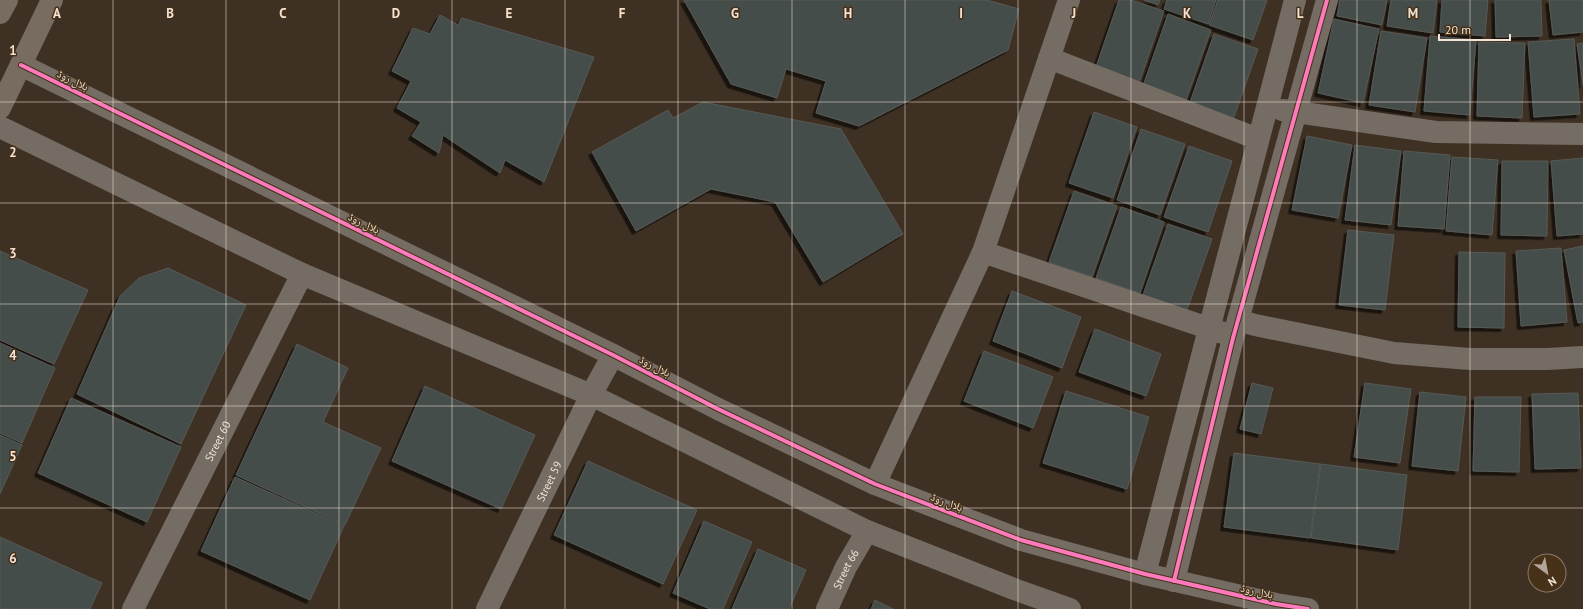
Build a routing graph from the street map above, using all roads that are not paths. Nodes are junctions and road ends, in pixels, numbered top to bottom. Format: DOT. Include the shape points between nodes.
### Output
graph roads {
  1 [pos="7,0"];
  2 [pos="52,0"];
  3 [pos="1069,0"];
  4 [pos="1295,0"];
  5 [pos="1326,0"];
  6 [pos="0,13"];
  7 [pos="1049,58"];
  8 [pos="21,65"];
  9 [pos="1266,107"];
  10 [pos="0,108"];
  11 [pos="1296,113"];
  12 [pos="0,127"];
  13 [pos="1583,134"];
  14 [pos="1258,139"];
  15 [pos="983,252"];
  16 [pos="302,274"];
  17 [pos="1210,328"];
  18 [pos="1235,329"];
  19 [pos="613,355"];
  20 [pos="1583,357"];
  21 [pos="591,395"];
  22 [pos="875,484"];
  23 [pos="867,531"];
  24 [pos="1145,574"];
  25 [pos="1174,581"];
  26 [pos="133,609"];
  27 [pos="487,609"];
  28 [pos="827,609"];
  29 [pos="1070,609"];
  30 [pos="1308,609"];
  1 -- 6 [label="main road"];
  2 -- 8 [label="main road"];
  3 -- 7 [label="street"];
  4 -- 9 [label="street"];
  5 -- 11 [label="street"];
  7 -- 14 [label="street"];
  7 -- 15 [label="street"];
  8 -- 10 [label="main road"];
  8 -- 19 [label="street, ہلال روڈ"];
  9 -- 11 [label="street"];
  9 -- 14 [label="street"];
  11 -- 13 [label="street" via="1436,132"];
  11 -- 18 [label="street"];
  12 -- 16 [label="street"];
  14 -- 17 [label="street"];
  15 -- 17 [label="street"];
  15 -- 22 [label="street"];
  16 -- 21 [label="street"];
  16 -- 26 [label="street, Street 60"];
  17 -- 18 [label="street"];
  17 -- 24 [label="street"];
  18 -- 20 [label="street" via="1255,325 1394,353 1470,358"];
  18 -- 25 [label="street"];
  19 -- 21 [label="street, Street 59"];
  19 -- 22 [label="street, ہلال روڈ" via="718,409"];
  21 -- 23 [label="street"];
  21 -- 27 [label="street, Street 59"];
  22 -- 24 [label="street, ہلال روڈ" via="1021,540"];
  23 -- 28 [label="street, Street 66"];
  23 -- 29 [label="street"];
  24 -- 25 [label="street, ہلال روڈ"];
  25 -- 30 [label="street, ہلال روڈ"];
}
